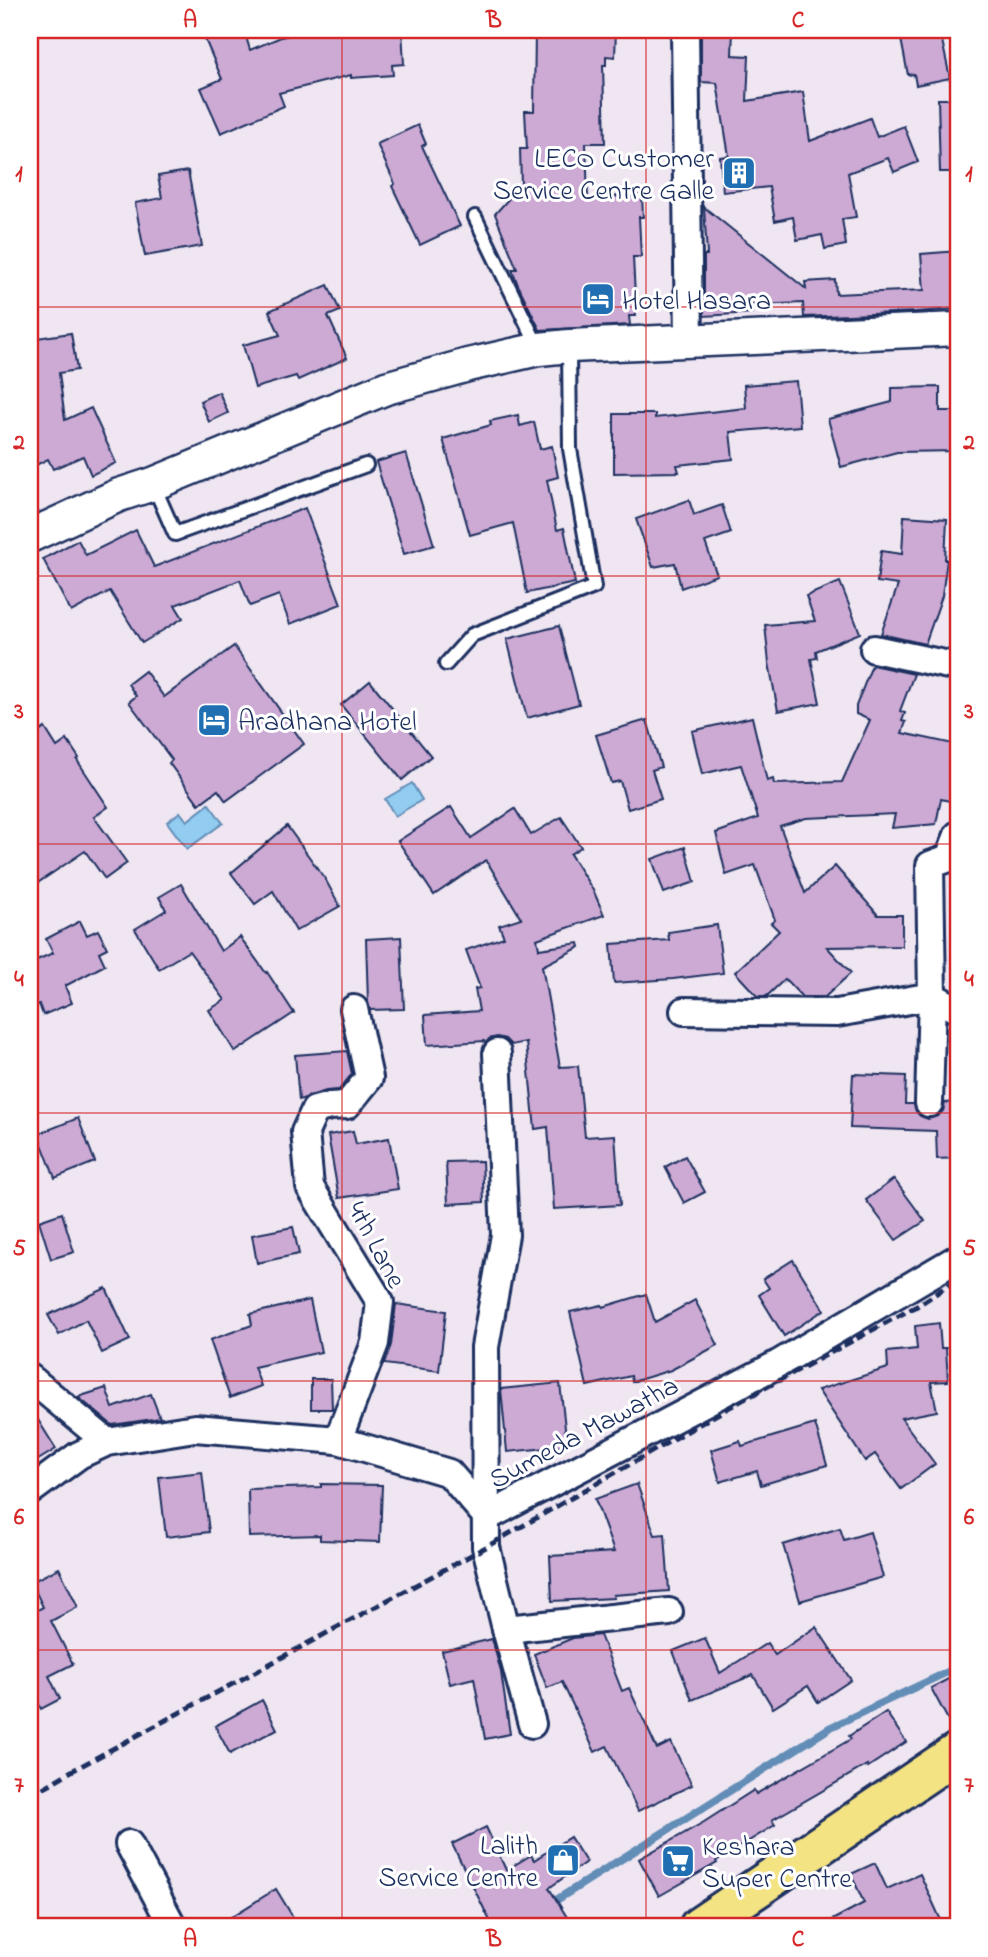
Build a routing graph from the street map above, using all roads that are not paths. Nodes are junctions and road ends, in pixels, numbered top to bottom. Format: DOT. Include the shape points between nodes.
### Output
graph roads {
  1 [pos="685,30"];
  2 [pos="475,217"];
  3 [pos="958,329"];
  4 [pos="689,341"];
  5 [pos="554,347"];
  6 [pos="366,465"];
  7 [pos="153,484"];
  8 [pos="30,536"];
  9 [pos="874,649"];
  10 [pos="446,664"];
  11 [pos="958,667"];
  12 [pos="958,835"];
  13 [pos="932,996"];
  14 [pos="354,1009"];
  15 [pos="958,1010"];
  16 [pos="684,1011"];
  17 [pos="497,1054"];
  18 [pos="929,1103"];
  19 [pos="958,1258"];
  20 [pos="30,1378"];
  21 [pos="338,1440"];
  22 [pos="107,1442"];
  23 [pos="30,1491"];
  24 [pos="487,1517"];
  25 [pos="669,1612"];
  26 [pos="506,1629"];
  27 [pos="533,1724"];
  28 [pos="958,1752"];
  29 [pos="129,1844"];
  30 [pos="173,1927"];
  31 [pos="699,1927"];
  1 -- 4 [label="street"];
  2 -- 5 [label="lane"];
  3 -- 4 [label="street"];
  4 -- 5 [label="street"];
  5 -- 7 [label="street" via="386,388"];
  5 -- 10 [label="lane" via="594,587 472,635"];
  6 -- 7 [label="lane" via="175,534"];
  7 -- 8 [label="street"];
  9 -- 11 [label="street"];
  12 -- 13 [label="street" via="949,858 930,865"];
  13 -- 15 [label="street"];
  13 -- 16 [label="street" via="837,1013"];
  13 -- 18 [label="street"];
  14 -- 21 [label="street, 4th Lane" via="369,1078 347,1105 316,1111 305,1132 310,1188 380,1302 375,1343"];
  17 -- 24 [label="street" via="505,1235 485,1347"];
  19 -- 24 [label="street, Sumeda Mawatha" via="778,1364"];
  20 -- 22 [label="street"];
  21 -- 22 [label="street, Sumeda Mawatha" via="195,1428"];
  21 -- 24 [label="street, Sumeda Mawatha" via="449,1474"];
  22 -- 23 [label="street, Sumeda Mawatha" via="79,1455"];
  24 -- 26 [label="street" via="486,1547"];
  25 -- 26 [label="street"];
  26 -- 27 [label="street"];
  28 -- 31 [label="main road"];
  29 -- 30 [label="street"];
}
